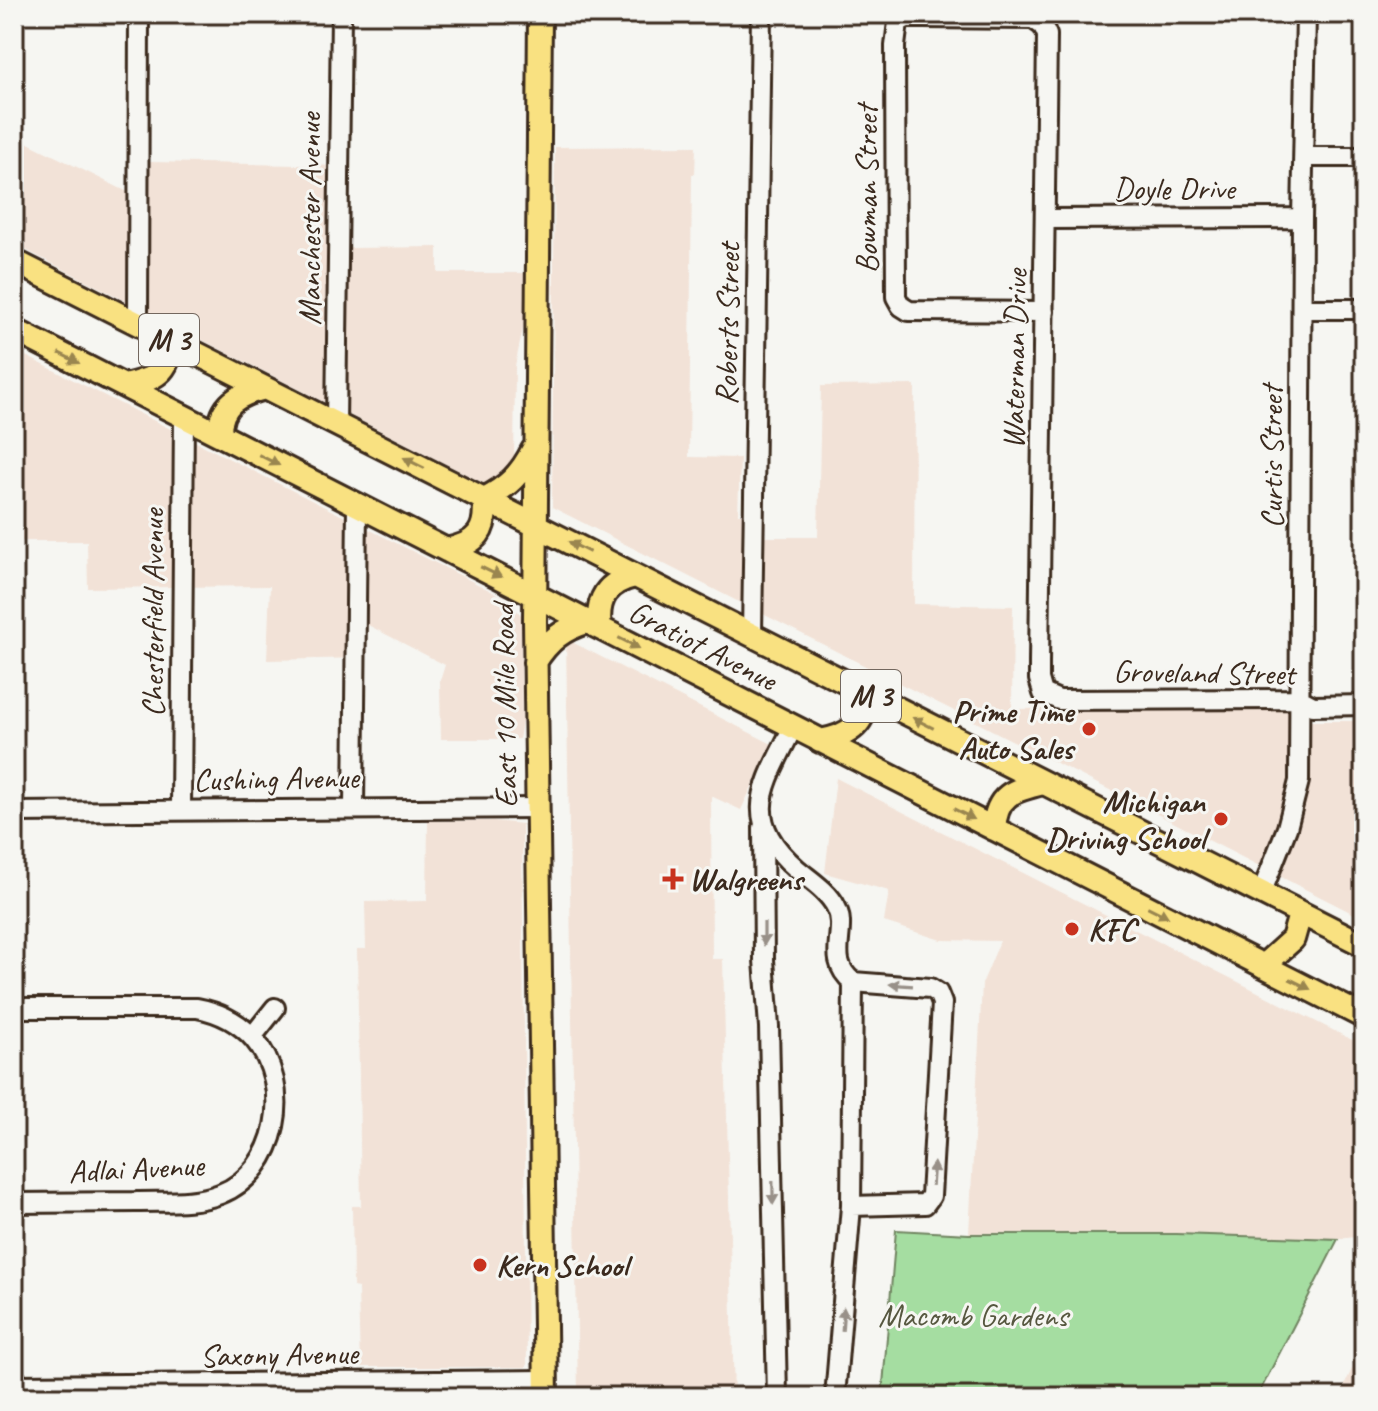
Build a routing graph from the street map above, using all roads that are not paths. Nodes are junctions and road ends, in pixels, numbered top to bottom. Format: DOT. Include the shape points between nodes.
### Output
graph roads {
  1 [pos="139,14"];
  2 [pos="341,14"];
  3 [pos="540,14"];
  4 [pos="761,14"];
  5 [pos="1306,14"];
  6 [pos="1043,26"];
  7 [pos="1304,157"];
  8 [pos="1364,157"];
  9 [pos="1302,218"];
  10 [pos="1046,219"];
  11 [pos="14,261"];
  12 [pos="1302,309"];
  13 [pos="1364,309"];
  14 [pos="1044,312"];
  15 [pos="138,324"];
  16 [pos="14,330"];
  17 [pos="170,340"];
  18 [pos="125,386"];
  19 [pos="265,388"];
  20 [pos="184,416"];
  21 [pos="336,424"];
  22 [pos="220,434"];
  23 [pos="536,441"];
  24 [pos="484,499"];
  25 [pos="357,504"];
  26 [pos="535,525"];
  27 [pos="446,550"];
  28 [pos="635,576"];
  29 [pos="535,594"];
  30 [pos="594,625"];
  31 [pos="752,635"];
  32 [pos="535,662"];
  33 [pos="865,693"];
  34 [pos="1043,693"];
  35 [pos="1300,699"];
  36 [pos="1364,705"];
  37 [pos="793,727"];
  38 [pos="820,741"];
  39 [pos="1043,783"];
  40 [pos="354,808"];
  41 [pos="538,808"];
  42 [pos="181,809"];
  43 [pos="14,812"];
  44 [pos="763,828"];
  45 [pos="994,829"];
  46 [pos="1261,894"];
  47 [pos="1300,914"];
  48 [pos="1364,945"];
  49 [pos="1263,966"];
  50 [pos="853,982"];
  51 [pos="14,1008"];
  52 [pos="275,1008"];
  53 [pos="1364,1017"];
  54 [pos="252,1037"];
  55 [pos="14,1203"];
  56 [pos="851,1206"];
  57 [pos="14,1385"];
  58 [pos="546,1389"];
  59 [pos="777,1397"];
  60 [pos="835,1397"];
  1 -- 15 [label="street"];
  2 -- 21 [label="street, Manchester Avenue"];
  3 -- 23 [label="main road, East 10 Mile Road"];
  4 -- 31 [label="street, Roberts Street"];
  5 -- 7 [label="street, Curtis Street"];
  6 -- 10 [label="street, Waterman Drive" via="1048,46"];
  6 -- 14 [label="street, Bowman Street" via="1033,19 898,22 895,93 898,303 909,311"];
  7 -- 8 [label="street"];
  7 -- 9 [label="street, Curtis Street"];
  9 -- 10 [label="street, Doyle Drive"];
  9 -- 12 [label="street, Curtis Street"];
  10 -- 14 [label="street, Waterman Drive"];
  11 -- 15 [label="main road, Gratiot Avenue / M 3"];
  12 -- 13 [label="street"];
  12 -- 35 [label="street, Curtis Street"];
  14 -- 34 [label="street, Waterman Drive" via="1039,663"];
  15 -- 17 [label="main road, Gratiot Avenue / M 3"];
  16 -- 18 [label="main road, Gratiot Avenue / M 3, one-way"];
  17 -- 18 [label="main road" via="164,368"];
  17 -- 19 [label="main road, Gratiot Avenue / M 3"];
  18 -- 20 [label="main road, Gratiot Avenue / M 3"];
  19 -- 21 [label="main road, Gratiot Avenue / M 3"];
  19 -- 22 [label="main road" via="229,403"];
  20 -- 22 [label="main road, Gratiot Avenue / M 3"];
  20 -- 42 [label="street, Chesterfield Avenue"];
  24 -- 21 [label="main road, Gratiot Avenue / M 3, one-way"];
  22 -- 25 [label="main road, Gratiot Avenue / M 3, one-way"];
  23 -- 24 [label="main road" via="518,476"];
  23 -- 26 [label="main road, East 10 Mile Road"];
  24 -- 26 [label="main road, Gratiot Avenue / M 3"];
  24 -- 27 [label="main road" via="485,518 478,535 462,547"];
  25 -- 27 [label="main road, Gratiot Avenue / M 3"];
  25 -- 40 [label="street"];
  28 -- 26 [label="main road, Gratiot Avenue / M 3, one-way"];
  26 -- 29 [label="main road, East 10 Mile Road"];
  27 -- 29 [label="main road, Gratiot Avenue / M 3, one-way"];
  28 -- 30 [label="main road" via="604,593"];
  28 -- 31 [label="main road, Gratiot Avenue / M 3"];
  29 -- 30 [label="main road, Gratiot Avenue / M 3"];
  29 -- 32 [label="main road, East 10 Mile Road"];
  30 -- 32 [label="main road" via="558,635"];
  30 -- 37 [label="main road, Gratiot Avenue / M 3, one-way"];
  31 -- 33 [label="main road, Gratiot Avenue / M 3"];
  32 -- 41 [label="main road, East 10 Mile Road"];
  33 -- 38 [label="main road" via="865,711 857,725 842,736"];
  39 -- 33 [label="main road, Gratiot Avenue / M 3, one-way"];
  34 -- 35 [label="street, Groveland Street" via="1059,700"];
  35 -- 36 [label="street, Groveland Street" via="1313,706"];
  35 -- 46 [label="street, Curtis Street" via="1296,796"];
  37 -- 38 [label="main road, Gratiot Avenue / M 3"];
  37 -- 44 [label="street" via="767,778"];
  38 -- 45 [label="main road, Gratiot Avenue / M 3, one-way"];
  39 -- 45 [label="main road" via="1013,792 1001,802"];
  39 -- 46 [label="main road, Gratiot Avenue / M 3"];
  40 -- 41 [label="street, Cushing Avenue"];
  40 -- 42 [label="street, Cushing Avenue"];
  41 -- 58 [label="main road, East 10 Mile Road"];
  42 -- 43 [label="street, Cushing Avenue"];
  44 -- 50 [label="street" via="838,910 841,970"];
  44 -- 59 [label="street, one-way"];
  45 -- 49 [label="main road, Gratiot Avenue / M 3, one-way"];
  46 -- 47 [label="main road, Gratiot Avenue / M 3"];
  47 -- 48 [label="main road, Gratiot Avenue / M 3"];
  47 -- 49 [label="main road" via="1293,939"];
  49 -- 53 [label="main road, Gratiot Avenue / M 3, one-way"];
  50 -- 56 [label="street"];
  56 -- 50 [label="street, one-way" via="925,1204 931,1196 942,1003 930,988"];
  51 -- 54 [label="street" via="197,1008 228,1019"];
  52 -- 54 [label="street"];
  54 -- 55 [label="street, Adlai Avenue" via="269,1064 277,1112 262,1158 239,1184 188,1201"];
  60 -- 56 [label="street, one-way"];
  57 -- 58 [label="street, Saxony Avenue"];
}
